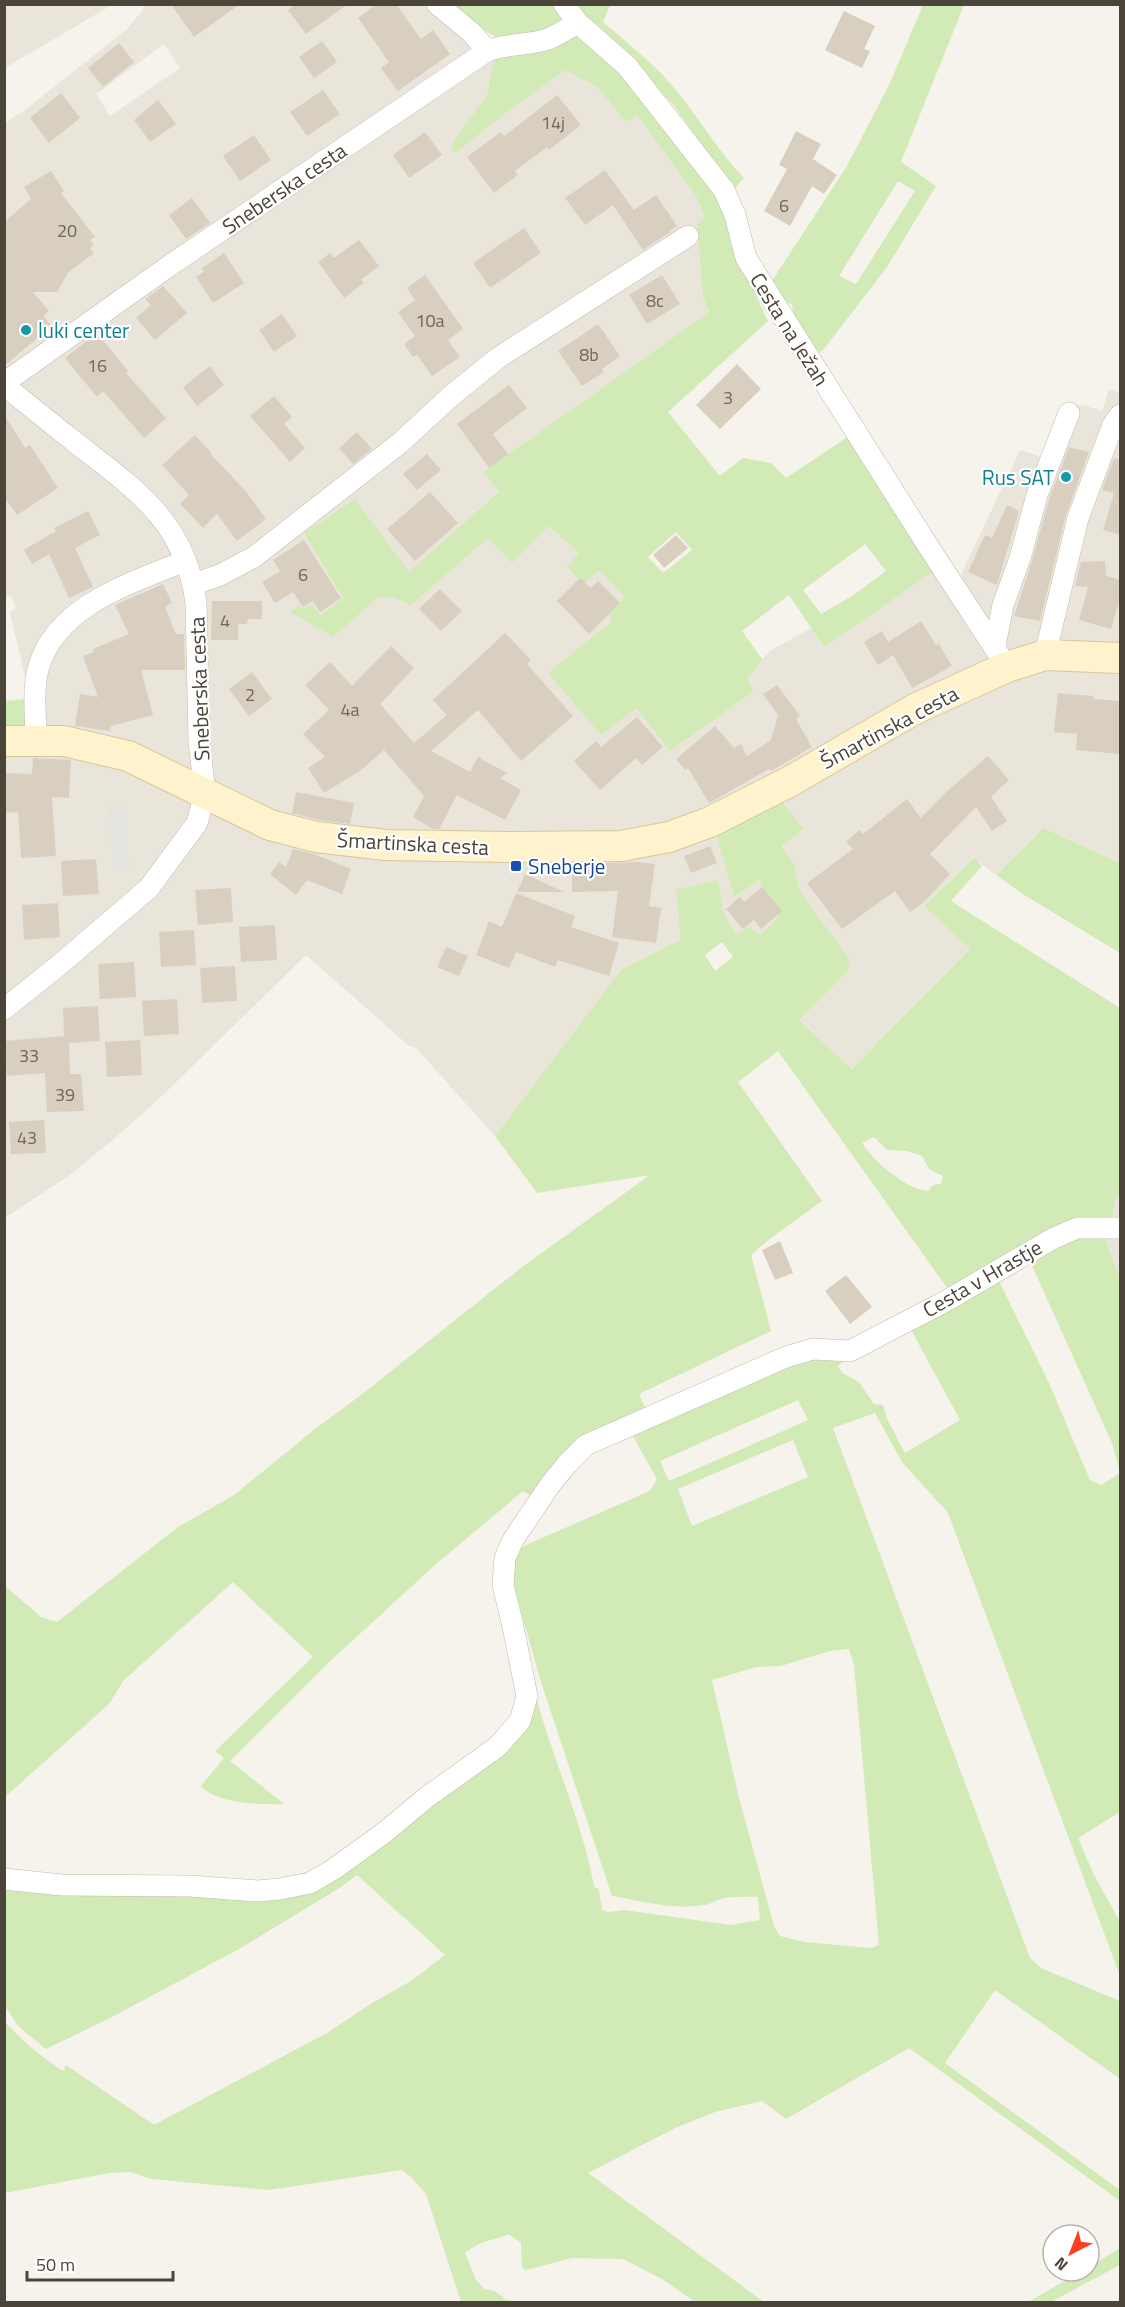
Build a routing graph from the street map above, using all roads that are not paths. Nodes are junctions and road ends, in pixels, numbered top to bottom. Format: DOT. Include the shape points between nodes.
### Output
graph roads {
  1 [pos="437,4"];
  2 [pos="564,4"];
  3 [pos="578,23"];
  4 [pos="487,51"];
  5 [pos="688,236"];
  6 [pos="4,384"];
  7 [pos="1069,413"];
  8 [pos="1120,415"];
  9 [pos="186,561"];
  10 [pos="194,584"];
  11 [pos="1045,655"];
  12 [pos="1001,656"];
  13 [pos="1120,657"];
  14 [pos="36,740"];
  15 [pos="4,741"];
  16 [pos="206,794"];
  17 [pos="4,1009"];
  18 [pos="1120,1228"];
  19 [pos="4,1879"];
  1 -- 4 [label="street"];
  2 -- 3 [label="street, Cesta na Ježah"];
  3 -- 4 [label="street, Sneberska cesta" via="549,39"];
  3 -- 12 [label="street, Cesta na Ježah" via="627,66 724,190 746,258"];
  4 -- 6 [label="street, Sneberska cesta" via="169,266"];
  5 -- 10 [label="street" via="498,358 400,443 254,557"];
  6 -- 9 [label="street, Sneberska cesta" via="152,505 179,543"];
  7 -- 12 [label="street" via="1037,495 1003,605"];
  8 -- 11 [label="street" via="1078,518"];
  9 -- 10 [label="street, Sneberska cesta"];
  9 -- 14 [label="street" via="100,598 59,632 39,667"];
  10 -- 16 [label="street, Sneberska cesta" via="199,741"];
  11 -- 12 [label="main road, Šmartinska cesta"];
  11 -- 13 [label="main road, Šmartinska cesta"];
  12 -- 16 [label="main road, Šmartinska cesta" via="789,782 710,822 669,837 621,846 386,845 316,837 270,825"];
  14 -- 15 [label="main road, Šmartinska cesta"];
  14 -- 16 [label="main road, Šmartinska cesta" via="82,744 128,756"];
  16 -- 17 [label="street" via="197,823 149,888"];
  18 -- 19 [label="street, Cesta v Hrastje" via="1077,1228 850,1351 813,1349 786,1357 586,1445 567,1464 513,1540 505,1558 502,1585 526,1696 520,1721 497,1747 334,1869 310,1883 258,1891 62,1885"];
}
